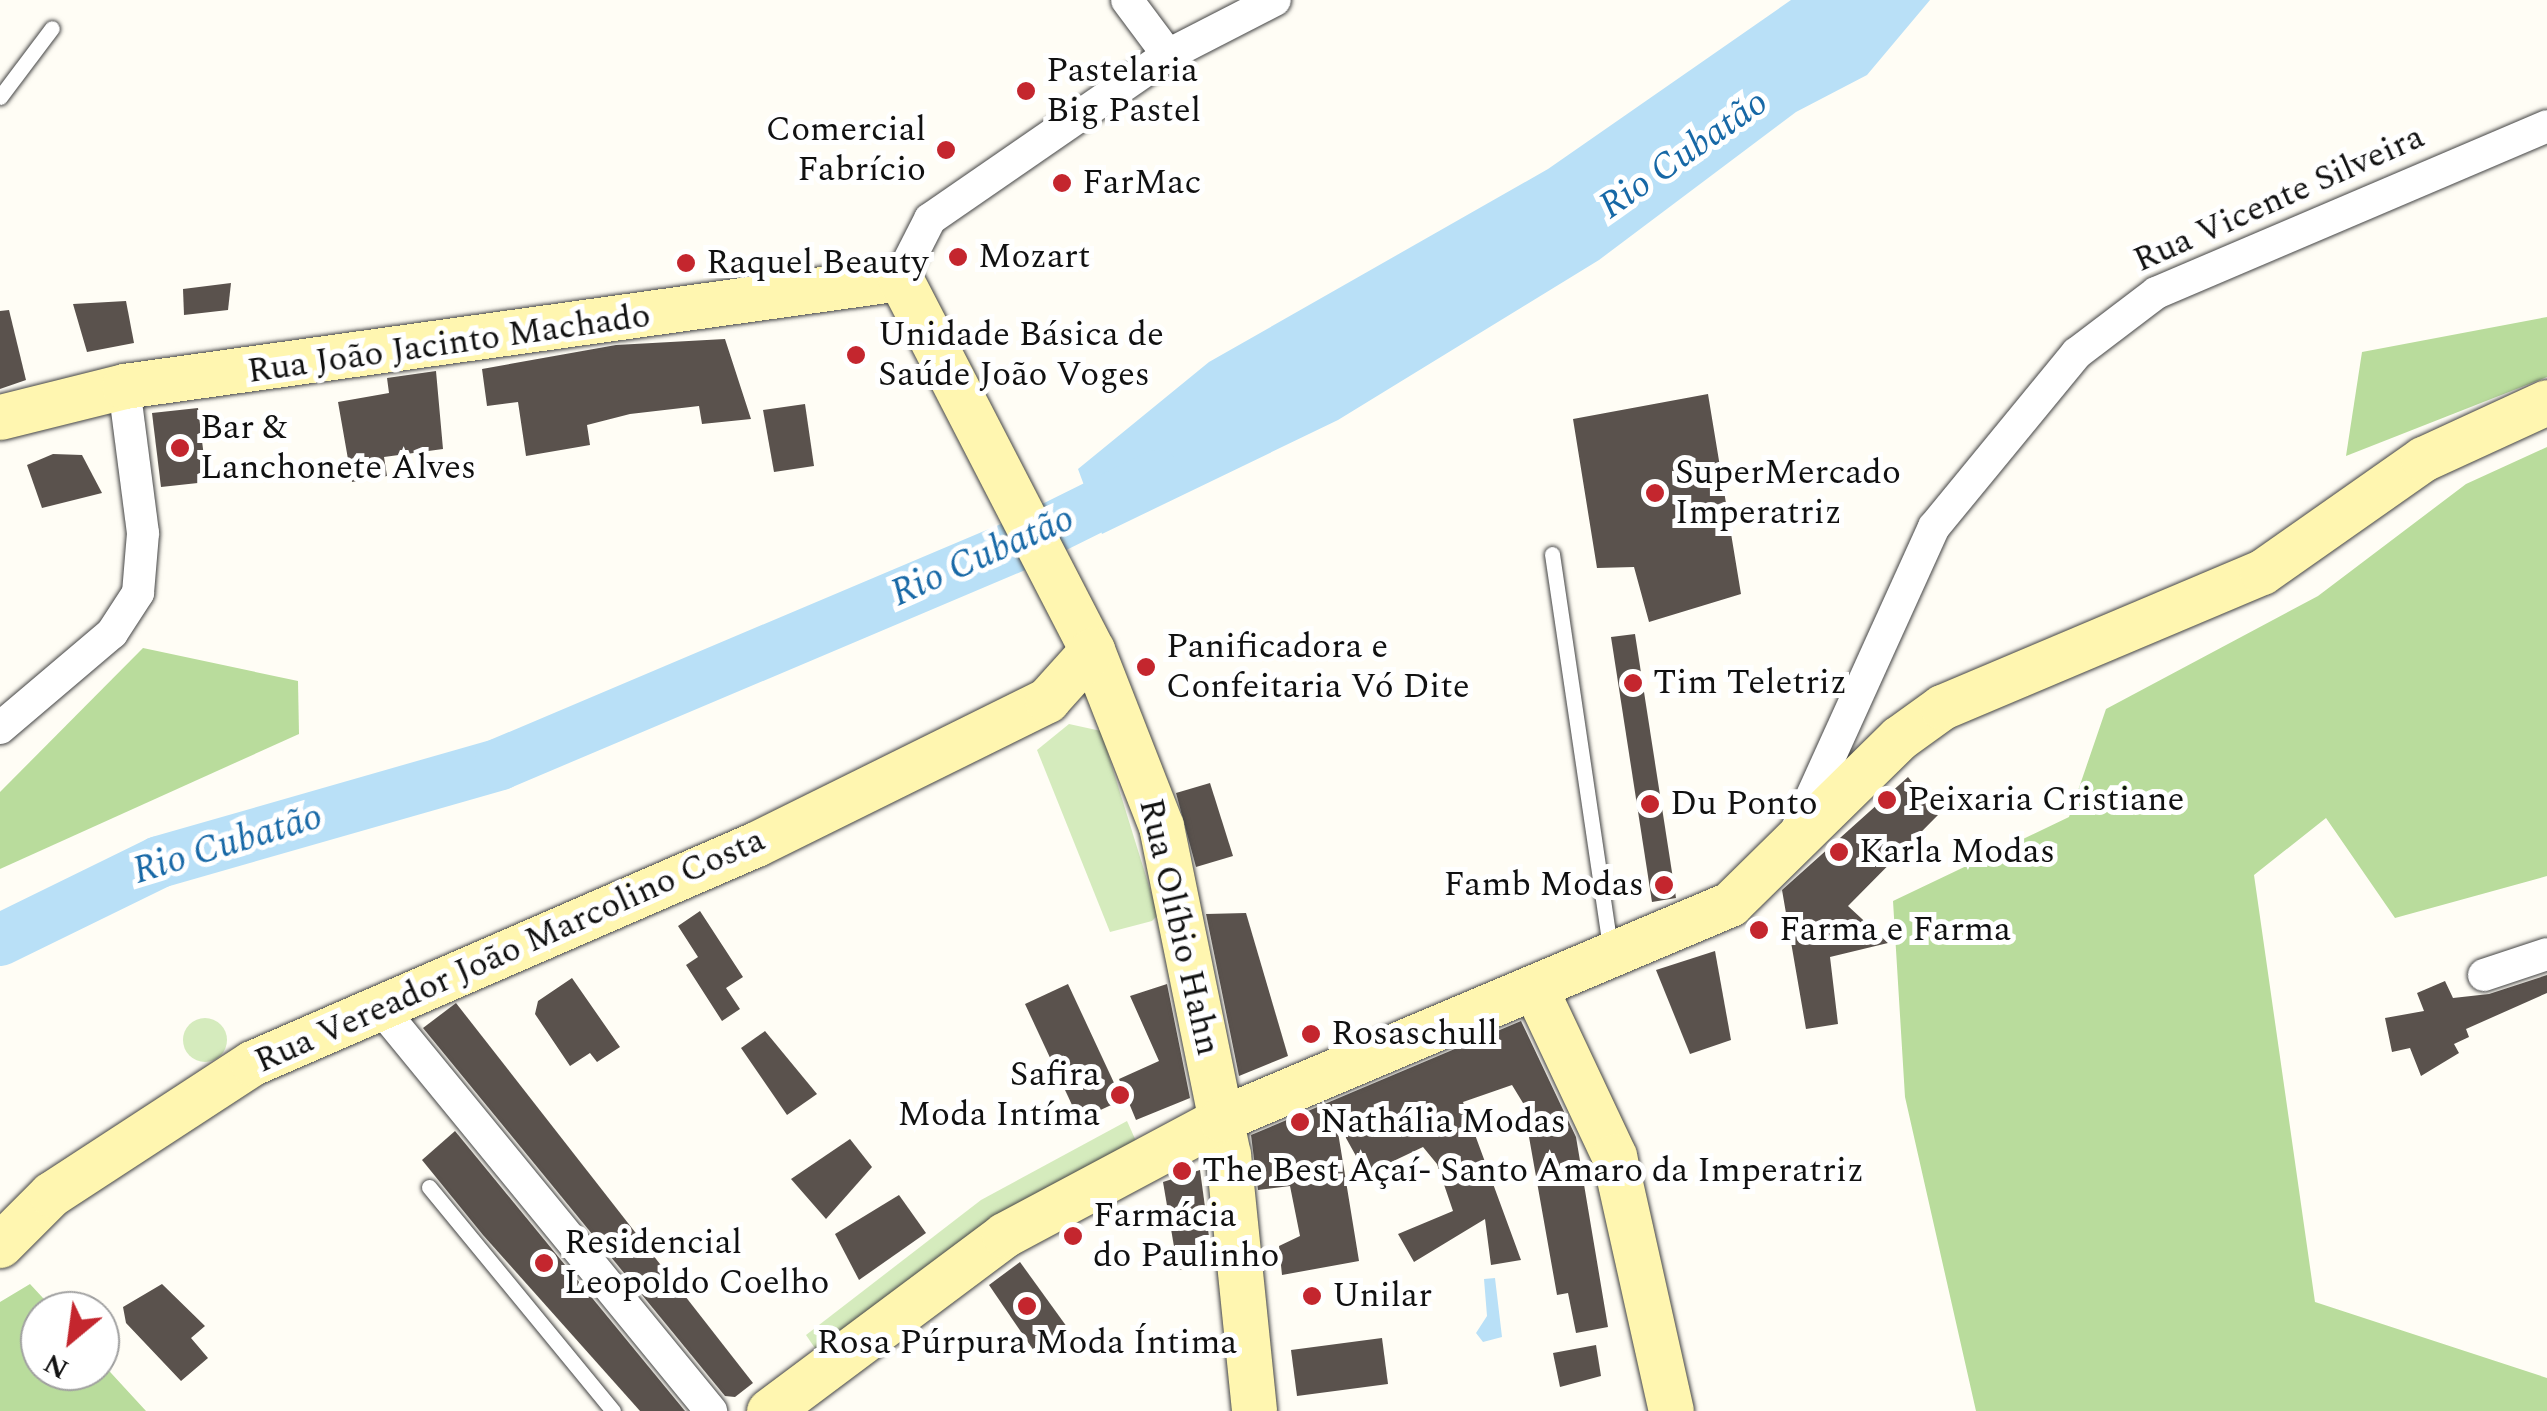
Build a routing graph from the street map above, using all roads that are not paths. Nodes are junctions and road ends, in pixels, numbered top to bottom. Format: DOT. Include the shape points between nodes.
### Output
graph roads {
  1 [pos="1127,0"];
  2 [pos="1275,0"];
  3 [pos="52,28"];
  4 [pos="1168,54"];
  5 [pos="0,97"];
  6 [pos="2547,126"];
  7 [pos="900,278"];
  8 [pos="124,386"];
  9 [pos="2547,402"];
  10 [pos="0,418"];
  11 [pos="1552,554"];
  12 [pos="1086,639"];
  13 [pos="1047,700"];
  14 [pos="1116,704"];
  15 [pos="0,728"];
  16 [pos="1795,835"];
  17 [pos="2547,954"];
  18 [pos="1611,958"];
  19 [pos="2484,974"];
  20 [pos="1536,988"];
  21 [pos="378,1006"];
  22 [pos="1221,1119"];
  23 [pos="429,1187"];
  24 [pos="0,1245"];
  25 [pos="613,1411"];
  26 [pos="711,1411"];
  27 [pos="769,1411"];
  28 [pos="1254,1411"];
  29 [pos="1671,1411"];
  1 -- 4 [label="street"];
  2 -- 4 [label="street"];
  3 -- 5 [label="lane"];
  4 -- 7 [label="street" via="930,219"];
  6 -- 16 [label="street, Rua Vicente Silveira" via="2156,293 2077,353 1934,527"];
  7 -- 8 [label="main road, Rua João Jacinto Machado"];
  7 -- 12 [label="main road, Rua Olíbio Hahn" via="992,442"];
  8 -- 10 [label="main road, Rua João Jacinto Machado"];
  8 -- 15 [label="street" via="143,533 138,593 112,633"];
  9 -- 16 [label="main road" via="2423,459 2262,572 1942,707"];
  11 -- 18 [label="lane"];
  12 -- 13 [label="main road, Rua Vereador João Marcolino Costa"];
  12 -- 14 [label="main road, Rua Olíbio Hahn"];
  13 -- 14 [label="main road, Rua Vereador João Marcolino Costa"];
  13 -- 21 [label="main road, Rua Vereador João Marcolino Costa" via="756,844"];
  14 -- 22 [label="main road, Rua Olíbio Hahn" via="1172,868"];
  16 -- 18 [label="main road" via="1730,904"];
  17 -- 19 [label="street"];
  18 -- 20 [label="main road"];
  20 -- 22 [label="main road"];
  20 -- 29 [label="main road" via="1614,1156"];
  21 -- 24 [label="main road, Rua Vereador João Marcolino Costa" via="194,1096 51,1194"];
  21 -- 26 [label="street"];
  22 -- 27 [label="main road" via="1004,1234"];
  22 -- 28 [label="main road, Rua Olíbio Hahn"];
  23 -- 25 [label="lane"];
}
